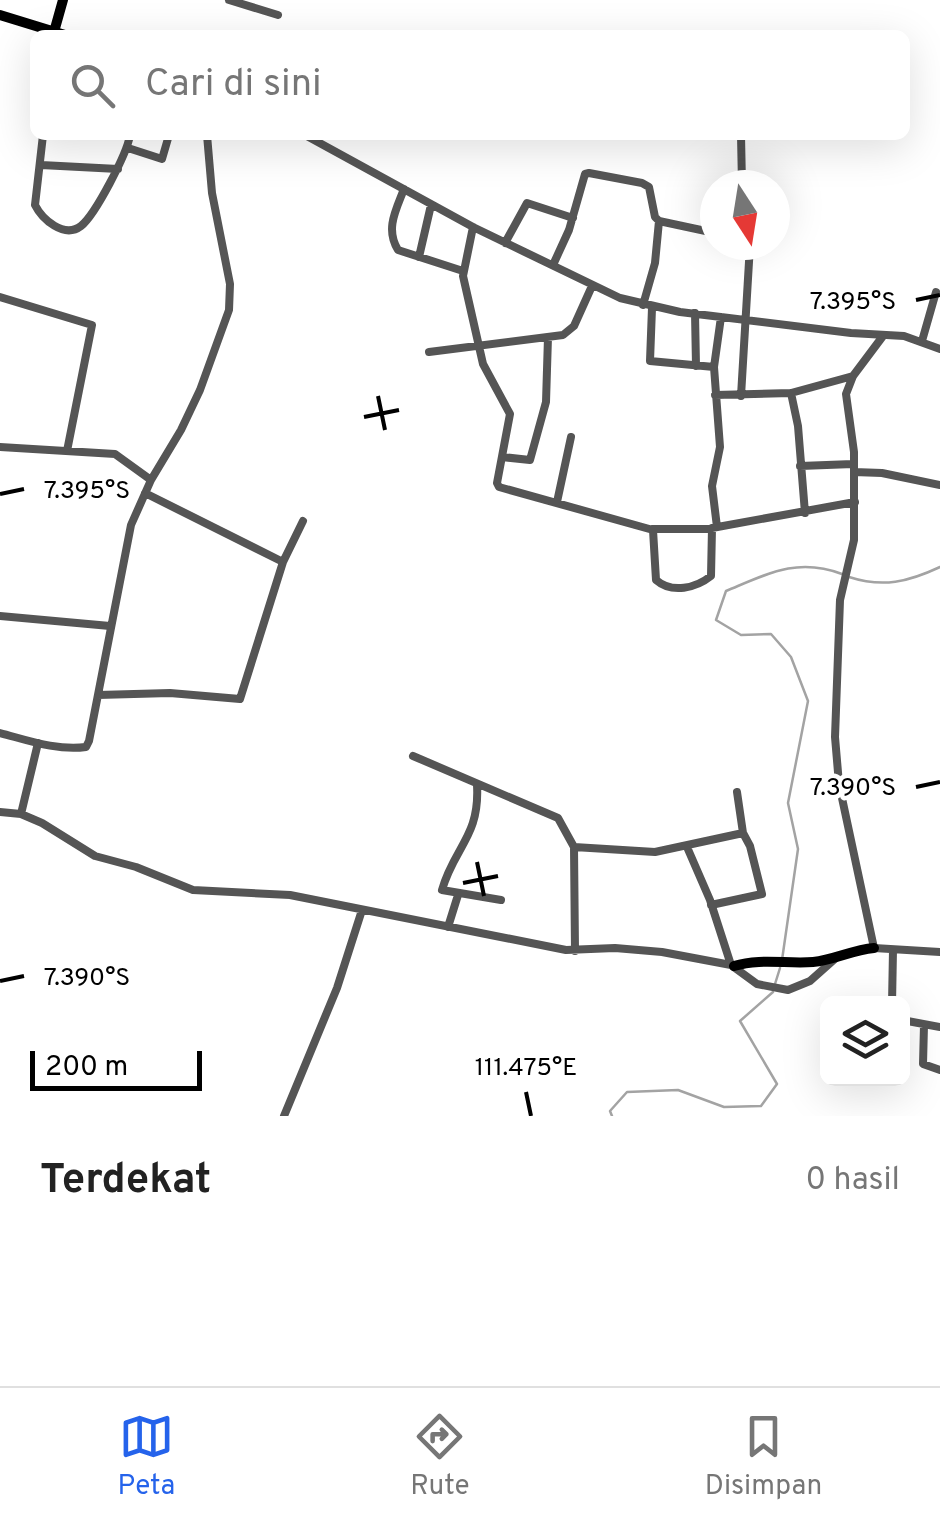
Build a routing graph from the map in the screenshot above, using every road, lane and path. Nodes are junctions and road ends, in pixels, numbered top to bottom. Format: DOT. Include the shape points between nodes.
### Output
graph roads {
  1 [pos="63,0"];
  2 [pos="229,0"];
  3 [pos="0,15"];
  4 [pos="278,15"];
  5 [pos="47,30"];
  6 [pos="59,30"];
  7 [pos="43,140"];
  8 [pos="129,140"];
  9 [pos="168,140"];
  10 [pos="207,140"];
  11 [pos="314,140"];
  12 [pos="741,140"];
  13 [pos="128,148"];
  14 [pos="41,166"];
  15 [pos="118,169"];
  16 [pos="742,170"];
  17 [pos="404,188"];
  18 [pos="432,205"];
  19 [pos="574,218"];
  20 [pos="659,222"];
  21 [pos="473,228"];
  22 [pos="700,230"];
  23 [pos="505,243"];
  24 [pos="419,257"];
  25 [pos="749,260"];
  26 [pos="552,265"];
  27 [pos="463,270"];
  28 [pos="592,286"];
  29 [pos="936,292"];
  30 [pos="0,297"];
  31 [pos="648,306"];
  32 [pos="929,312"];
  33 [pos="695,313"];
  34 [pos="940,316"];
  35 [pos="721,317"];
  36 [pos="747,319"];
  37 [pos="883,336"];
  38 [pos="548,337"];
  39 [pos="922,341"];
  40 [pos="478,347"];
  41 [pos="940,350"];
  42 [pos="429,352"];
  43 [pos="696,366"];
  44 [pos="714,367"];
  45 [pos="853,376"];
  46 [pos="790,393"];
  47 [pos="715,395"];
  48 [pos="741,396"];
  49 [pos="571,438"];
  50 [pos="0,447"];
  51 [pos="67,451"];
  52 [pos="502,458"];
  53 [pos="800,466"];
  54 [pos="854,468"];
  55 [pos="151,480"];
  56 [pos="940,485"];
  57 [pos="145,493"];
  58 [pos="558,502"];
  59 [pos="855,502"];
  60 [pos="805,512"];
  61 [pos="303,521"];
  62 [pos="714,528"];
  63 [pos="652,530"];
  64 [pos="283,562"];
  65 [pos="0,616"];
  66 [pos="110,626"];
  67 [pos="98,694"];
  68 [pos="0,733"];
  69 [pos="38,744"];
  70 [pos="412,756"];
  71 [pos="477,785"];
  72 [pos="737,792"];
  73 [pos="0,812"];
  74 [pos="21,814"];
  75 [pos="743,833"];
  76 [pos="574,847"];
  77 [pos="687,848"];
  78 [pos="458,895"];
  79 [pos="501,900"];
  80 [pos="712,904"];
  81 [pos="362,910"];
  82 [pos="448,927"];
  83 [pos="874,948"];
  84 [pos="893,950"];
  85 [pos="574,951"];
  86 [pos="940,952"];
  87 [pos="839,956"];
  88 [pos="733,966"];
  89 [pos="892,996"];
  90 [pos="910,1022"];
  91 [pos="924,1026"];
  92 [pos="940,1027"];
  93 [pos="940,1070"];
  94 [pos="284,1116"];
  1 -- 6 [label="main road"];
  2 -- 4 [label="street"];
  3 -- 5 [label="main road"];
  7 -- 14 [label="street"];
  8 -- 13 [label="street"];
  9 -- 13 [label="street" via="162,159"];
  10 -- 55 [label="street" via="230,284 228,310 182,430"];
  11 -- 17 [label="street"];
  12 -- 16 [label="street"];
  13 -- 15 [label="street"];
  14 -- 15 [label="street"];
  14 -- 15 [label="street" via="39,213 73,230"];
  17 -- 18 [label="street"];
  17 -- 24 [label="street" via="391,236 398,250"];
  18 -- 21 [label="street"];
  18 -- 24 [label="street"];
  19 -- 20 [label="street" via="589,172 642,183"];
  19 -- 23 [label="street" via="527,203"];
  19 -- 26 [label="street"];
  20 -- 22 [label="street"];
  20 -- 31 [label="street"];
  21 -- 23 [label="street"];
  21 -- 27 [label="street"];
  23 -- 26 [label="street"];
  24 -- 27 [label="street"];
  25 -- 36 [label="street"];
  26 -- 28 [label="street"];
  27 -- 40 [label="street"];
  28 -- 31 [label="street"];
  28 -- 38 [label="street" via="574,326"];
  29 -- 32 [label="street"];
  30 -- 51 [label="street" via="92,325"];
  31 -- 33 [label="street"];
  31 -- 43 [label="street" via="650,361"];
  32 -- 34 [label="street"];
  32 -- 39 [label="street"];
  33 -- 35 [label="street"];
  33 -- 43 [label="street"];
  35 -- 36 [label="street"];
  35 -- 44 [label="street"];
  36 -- 37 [label="street"];
  36 -- 48 [label="street"];
  37 -- 39 [label="street"];
  37 -- 45 [label="street"];
  38 -- 40 [label="street"];
  38 -- 52 [label="street" via="546,402 530,460"];
  39 -- 41 [label="street"];
  40 -- 42 [label="street"];
  40 -- 52 [label="street" via="509,407"];
  43 -- 44 [label="street"];
  44 -- 47 [label="street"];
  45 -- 46 [label="street"];
  45 -- 54 [label="street" via="846,400"];
  46 -- 48 [label="street"];
  46 -- 53 [label="street"];
  47 -- 48 [label="street"];
  47 -- 62 [label="street" via="720,448 712,486"];
  49 -- 58 [label="street"];
  50 -- 51 [label="street"];
  51 -- 55 [label="street" via="115,454"];
  52 -- 58 [label="street" via="499,488"];
  53 -- 54 [label="street"];
  53 -- 60 [label="street"];
  54 -- 56 [label="street"];
  54 -- 59 [label="street"];
  55 -- 57 [label="street"];
  57 -- 64 [label="street"];
  57 -- 66 [label="street"];
  58 -- 63 [label="street"];
  59 -- 60 [label="street"];
  59 -- 83 [label="street" via="840,600 836,759"];
  60 -- 62 [label="street"];
  61 -- 64 [label="street"];
  62 -- 63 [label="street"];
  62 -- 63 [label="street" via="711,576 682,588 664,588 656,580"];
  64 -- 67 [label="street" via="240,700"];
  65 -- 66 [label="street"];
  66 -- 67 [label="street"];
  67 -- 69 [label="street" via="86,747"];
  68 -- 69 [label="street"];
  69 -- 74 [label="street"];
  70 -- 71 [label="street"];
  71 -- 76 [label="street" via="553,814"];
  71 -- 78 [label="street" via="470,836 442,889"];
  72 -- 75 [label="street"];
  73 -- 74 [label="street"];
  74 -- 81 [label="street" via="95,856 193,890 290,895"];
  75 -- 77 [label="street"];
  75 -- 80 [label="street" via="762,894"];
  76 -- 77 [label="street"];
  76 -- 85 [label="street"];
  77 -- 80 [label="street"];
  78 -- 79 [label="street"];
  78 -- 82 [label="street"];
  80 -- 88 [label="street"];
  81 -- 82 [label="street"];
  81 -- 94 [label="street" via="338,988"];
  82 -- 85 [label="street"];
  83 -- 84 [label="street"];
  83 -- 87 [label="main road"];
  84 -- 86 [label="street"];
  84 -- 89 [label="street"];
  85 -- 88 [label="street" via="648,950"];
  87 -- 88 [label="main road"];
  87 -- 88 [label="street" via="788,990 752,982"];
  90 -- 91 [label="street"];
  91 -- 92 [label="street"];
  91 -- 93 [label="street" via="924,1064"];
}
